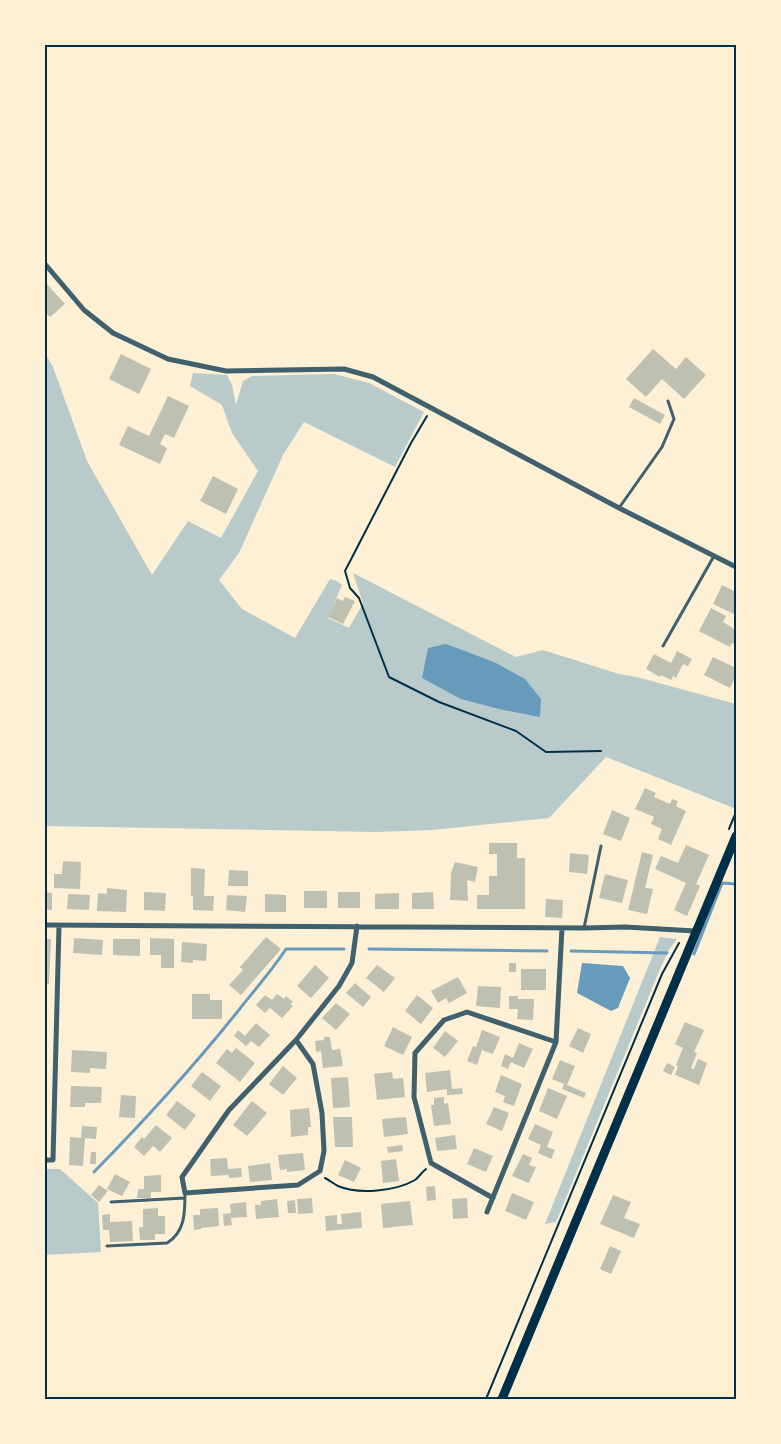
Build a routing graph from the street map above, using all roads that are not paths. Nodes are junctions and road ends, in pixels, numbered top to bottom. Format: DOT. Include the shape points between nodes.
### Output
graph roads {
  1 [pos="45,264"];
  2 [pos="668,401"];
  3 [pos="619,508"];
  4 [pos="714,556"];
  5 [pos="736,567"];
  6 [pos="663,646"];
  7 [pos="736,836"];
  8 [pos="601,846"];
  9 [pos="45,926"];
  10 [pos="59,926"];
  11 [pos="357,926"];
  12 [pos="562,928"];
  13 [pos="584,928"];
  14 [pos="691,931"];
  15 [pos="296,1040"];
  16 [pos="556,1042"];
  17 [pos="45,1160"];
  18 [pos="185,1195"];
  19 [pos="493,1198"];
  20 [pos="111,1202"];
  21 [pos="487,1212"];
  22 [pos="107,1246"];
  23 [pos="502,1399"];
  1 -- 3 [label="street" via="84,310 113,333 168,359 226,371 344,369 373,377"];
  2 -- 3 [label="lane" via="674,419 662,447"];
  3 -- 4 [label="street"];
  4 -- 5 [label="street"];
  4 -- 6 [label="lane"];
  7 -- 14 [label="main road"];
  8 -- 13 [label="lane"];
  9 -- 10 [label="street"];
  10 -- 11 [label="street"];
  10 -- 17 [label="street" via="54,1160"];
  11 -- 12 [label="street"];
  11 -- 15 [label="street" via="352,963 339,986"];
  12 -- 13 [label="street"];
  12 -- 16 [label="street"];
  13 -- 14 [label="street"];
  14 -- 23 [label="main road"];
  15 -- 18 [label="street" via="229,1110 182,1177"];
  15 -- 18 [label="street" via="313,1064 322,1113 324,1151 320,1171 298,1185"];
  16 -- 19 [label="street"];
  16 -- 19 [label="street" via="467,1012 444,1020 415,1053 414,1096 430,1163"];
  18 -- 20 [label="lane"];
  18 -- 22 [label="lane" via="182,1228 174,1239 167,1243"];
  19 -- 21 [label="street"];
}
